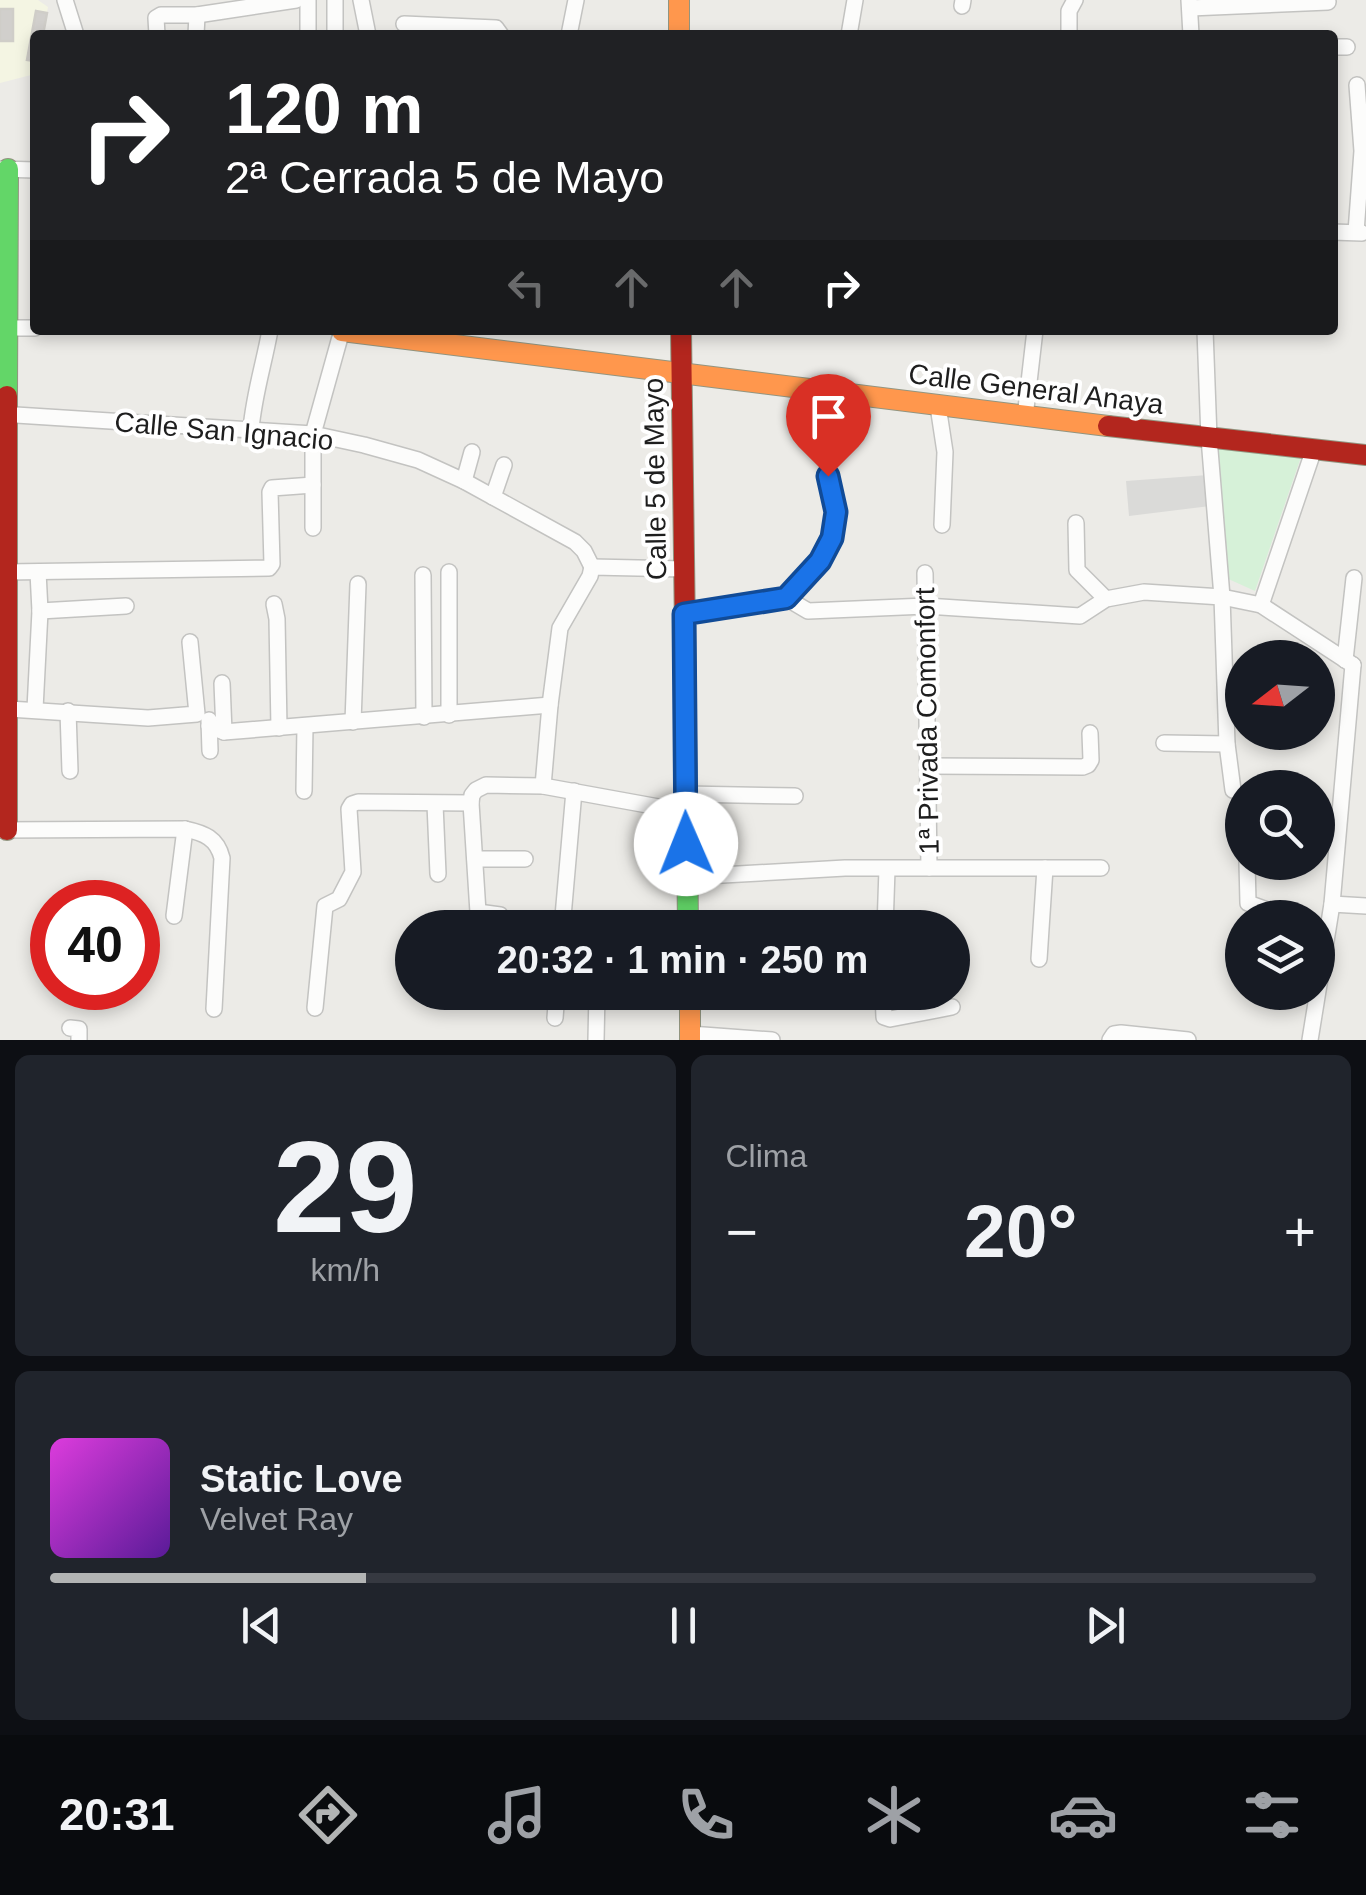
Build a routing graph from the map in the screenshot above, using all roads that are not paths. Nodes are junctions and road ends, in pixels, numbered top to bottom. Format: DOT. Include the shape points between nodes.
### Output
graph roads {
  1 [pos="65,0"];
  2 [pos="296,0"];
  3 [pos="308,0"];
  4 [pos="335,0"];
  5 [pos="361,0"];
  6 [pos="576,0"];
  7 [pos="679,0"];
  8 [pos="855,0"];
  9 [pos="1076,0"];
  10 [pos="1328,2"];
  11 [pos="1190,4"];
  12 [pos="197,15"];
  13 [pos="404,24"];
  14 [pos="74,30"];
  15 [pos="157,30"];
  16 [pos="196,30"];
  17 [pos="308,30"];
  18 [pos="334,30"];
  19 [pos="367,30"];
  20 [pos="434,30"];
  21 [pos="497,30"];
  22 [pos="570,30"];
  23 [pos="680,30"];
  24 [pos="850,30"];
  25 [pos="1069,30"];
  26 [pos="1191,30"];
  27 [pos="1358,85"];
  28 [pos="4,169"];
  29 [pos="30,170"];
  30 [pos="1361,232"];
  31 [pos="3,272"];
  32 [pos="6,328"];
  33 [pos="30,328"];
  34 [pos="269,335"];
  35 [pos="341,335"];
  36 [pos="413,335"];
  37 [pos="681,335"];
  38 [pos="1034,335"];
  39 [pos="1205,335"];
  40 [pos="442,337"];
  41 [pos="681,372"];
  42 [pos="938,406"];
  43 [pos="3,414"];
  44 [pos="1025,417"];
  45 [pos="251,429"];
  46 [pos="313,434"];
  47 [pos="1209,438"];
  48 [pos="1314,449"];
  49 [pos="472,452"];
  50 [pos="1366,455"];
  51 [pos="504,464"];
  52 [pos="828,476"];
  53 [pos="464,480"];
  54 [pos="313,485"];
  55 [pos="493,498"];
  56 [pos="1076,523"];
  57 [pos="942,525"];
  58 [pos="313,528"];
  59 [pos="592,567"];
  60 [pos="684,570"];
  61 [pos="6,572"];
  62 [pos="38,572"];
  63 [pos="449,572"];
  64 [pos="925,573"];
  65 [pos="423,576"];
  66 [pos="1354,578"];
  67 [pos="358,584"];
  68 [pos="1222,597"];
  69 [pos="786,598"];
  70 [pos="1106,599"];
  71 [pos="274,604"];
  72 [pos="1261,605"];
  73 [pos="126,606"];
  74 [pos="926,606"];
  75 [pos="40,611"];
  76 [pos="684,614"];
  77 [pos="4,635"];
  78 [pos="190,642"];
  79 [pos="1355,664"];
  80 [pos="222,683"];
  81 [pos="1225,685"];
  82 [pos="550,705"];
  83 [pos="10,709"];
  84 [pos="35,709"];
  85 [pos="68,711"];
  86 [pos="449,715"];
  87 [pos="424,717"];
  88 [pos="353,722"];
  89 [pos="210,724"];
  90 [pos="305,726"];
  91 [pos="278,728"];
  92 [pos="1090,733"];
  93 [pos="1164,744"];
  94 [pos="1225,744"];
  95 [pos="210,751"];
  96 [pos="928,766"];
  97 [pos="70,771"];
  98 [pos="543,786"];
  99 [pos="304,791"];
  100 [pos="574,791"];
  101 [pos="795,796"];
  102 [pos="471,803"];
  103 [pos="686,803"];
  104 [pos="435,804"];
  105 [pos="185,829"];
  106 [pos="4,830"];
  107 [pos="474,858"];
  108 [pos="525,859"];
  109 [pos="929,868"];
  110 [pos="1045,868"];
  111 [pos="1102,868"];
  112 [pos="887,869"];
  113 [pos="438,874"];
  114 [pos="687,877"];
  115 [pos="1332,900"];
  116 [pos="1335,904"];
  117 [pos="1366,906"];
  118 [pos="478,910"];
  119 [pos="564,910"];
  120 [pos="688,910"];
  121 [pos="886,910"];
  122 [pos="174,916"];
  123 [pos="1039,959"];
  124 [pos="315,1008"];
  125 [pos="214,1009"];
  126 [pos="556,1010"];
  127 [pos="597,1010"];
  128 [pos="690,1010"];
  129 [pos="883,1010"];
  130 [pos="936,1010"];
  131 [pos="1313,1010"];
  132 [pos="555,1018"];
  133 [pos="690,1037"];
  134 [pos="596,1040"];
  135 [pos="772,1040"];
  136 [pos="1110,1040"];
  137 [pos="1188,1040"];
  138 [pos="1310,1040"];
  1 -- 14 [label="street"];
  2 -- 12 [label="street"];
  3 -- 17 [label="street"];
  4 -- 18 [label="street"];
  5 -- 19 [label="street"];
  6 -- 22 [label="street"];
  7 -- 23 [label="street"];
  8 -- 24 [label="street"];
  9 -- 25 [label="street"];
  10 -- 11 [label="street"];
  11 -- 26 [label="street"];
  12 -- 15 [label="street" via="156,18"];
  12 -- 16 [label="street"];
  13 -- 20 [label="street"];
  20 -- 21 [label="street"];
  27 -- 30 [label="street"];
  28 -- 29 [label="street"];
  28 -- 31 [label="street"];
  31 -- 32 [label="street"];
  32 -- 33 [label="street"];
  32 -- 43 [label="street"];
  34 -- 45 [label="street"];
  35 -- 46 [label="street"];
  36 -- 40 [label="street, Calle General Anaya"];
  37 -- 41 [label="street, Calle 5 de Mayo"];
  38 -- 44 [label="street"];
  39 -- 47 [label="street"];
  40 -- 41 [label="street, Calle General Anaya"];
  41 -- 42 [label="street, Calle General Anaya"];
  41 -- 60 [label="street, Calle 5 de Mayo"];
  42 -- 44 [label="street, Calle General Anaya"];
  42 -- 57 [label="street" via="945,452"];
  43 -- 45 [label="street, Calle San Ignacio"];
  43 -- 61 [label="street"];
  44 -- 47 [label="street, Calle General Anaya"];
  45 -- 46 [label="street, Calle San Ignacio"];
  46 -- 53 [label="street, Calle San Ignacio" via="418,460"];
  46 -- 54 [label="street"];
  47 -- 48 [label="street, Calle General Anaya"];
  47 -- 68 [label="street"];
  48 -- 50 [label="street, Calle General Anaya"];
  48 -- 72 [label="street"];
  49 -- 53 [label="street"];
  51 -- 55 [label="street"];
  52 -- 69 [label="street" via="836,512 832,538"];
  53 -- 55 [label="street, Calle San Ignacio"];
  54 -- 58 [label="street"];
  54 -- 62 [label="street" via="270,492 270,568"];
  55 -- 59 [label="street, Calle San Ignacio" via="574,542"];
  56 -- 70 [label="street" via="1077,570"];
  59 -- 60 [label="street"];
  59 -- 82 [label="street" via="560,628"];
  60 -- 76 [label="street, Calle 5 de Mayo"];
  61 -- 62 [label="street"];
  61 -- 77 [label="street"];
  62 -- 75 [label="street"];
  63 -- 86 [label="street"];
  64 -- 74 [label="street, 1ª Privada Comonfort"];
  65 -- 87 [label="street"];
  66 -- 79 [label="street"];
  67 -- 88 [label="street"];
  68 -- 70 [label="street" via="1144,592"];
  68 -- 72 [label="street"];
  68 -- 81 [label="street"];
  69 -- 74 [label="street" via="808,611"];
  69 -- 76 [label="street"];
  70 -- 74 [label="street" via="1080,616"];
  71 -- 91 [label="street"];
  72 -- 79 [label="street"];
  73 -- 75 [label="street"];
  74 -- 96 [label="street, 1ª Privada Comonfort"];
  75 -- 84 [label="street"];
  76 -- 103 [label="street, Calle 5 de Mayo"];
  77 -- 83 [label="street"];
  78 -- 89 [label="street"];
  79 -- 115 [label="street"];
  80 -- 89 [label="street"];
  82 -- 86 [label="street"];
  82 -- 98 [label="street"];
  83 -- 84 [label="street"];
  83 -- 106 [label="street"];
  84 -- 85 [label="street"];
  85 -- 89 [label="street"];
  85 -- 97 [label="street"];
  86 -- 87 [label="street"];
  87 -- 88 [label="street"];
  88 -- 90 [label="street"];
  89 -- 91 [label="street"];
  89 -- 95 [label="street"];
  90 -- 91 [label="street"];
  90 -- 99 [label="street"];
  92 -- 96 [label="street" via="1088,766"];
  93 -- 94 [label="street"];
  96 -- 109 [label="street, 1ª Privada Comonfort"];
  98 -- 100 [label="street"];
  98 -- 102 [label="street" via="486,785"];
  100 -- 103 [label="street"];
  100 -- 119 [label="street"];
  101 -- 103 [label="street"];
  102 -- 104 [label="street"];
  102 -- 107 [label="street"];
  103 -- 114 [label="street, Calle 5 de Mayo"];
  104 -- 113 [label="street"];
  104 -- 124 [label="street" via="352,804 353,872 339,899 325,906"];
  105 -- 106 [label="street"];
  105 -- 122 [label="street"];
  105 -- 125 [label="street" via="204,832 222,858"];
  107 -- 108 [label="street"];
  107 -- 118 [label="street"];
  109 -- 110 [label="street"];
  109 -- 112 [label="street, 1ª Privada Comonfort"];
  110 -- 111 [label="street"];
  110 -- 123 [label="street"];
  112 -- 114 [label="street, 1ª Privada Comonfort"];
  112 -- 121 [label="street"];
  114 -- 120 [label="street, Calle 5 de Mayo"];
  116 -- 117 [label="street"];
  126 -- 132 [label="street"];
  127 -- 134 [label="street"];
  128 -- 133 [label="street"];
  129 -- 130 [label="street" via="890,1019"];
  131 -- 138 [label="street"];
  133 -- 135 [label="street"];
  136 -- 137 [label="street" via="1121,1033"];
}
